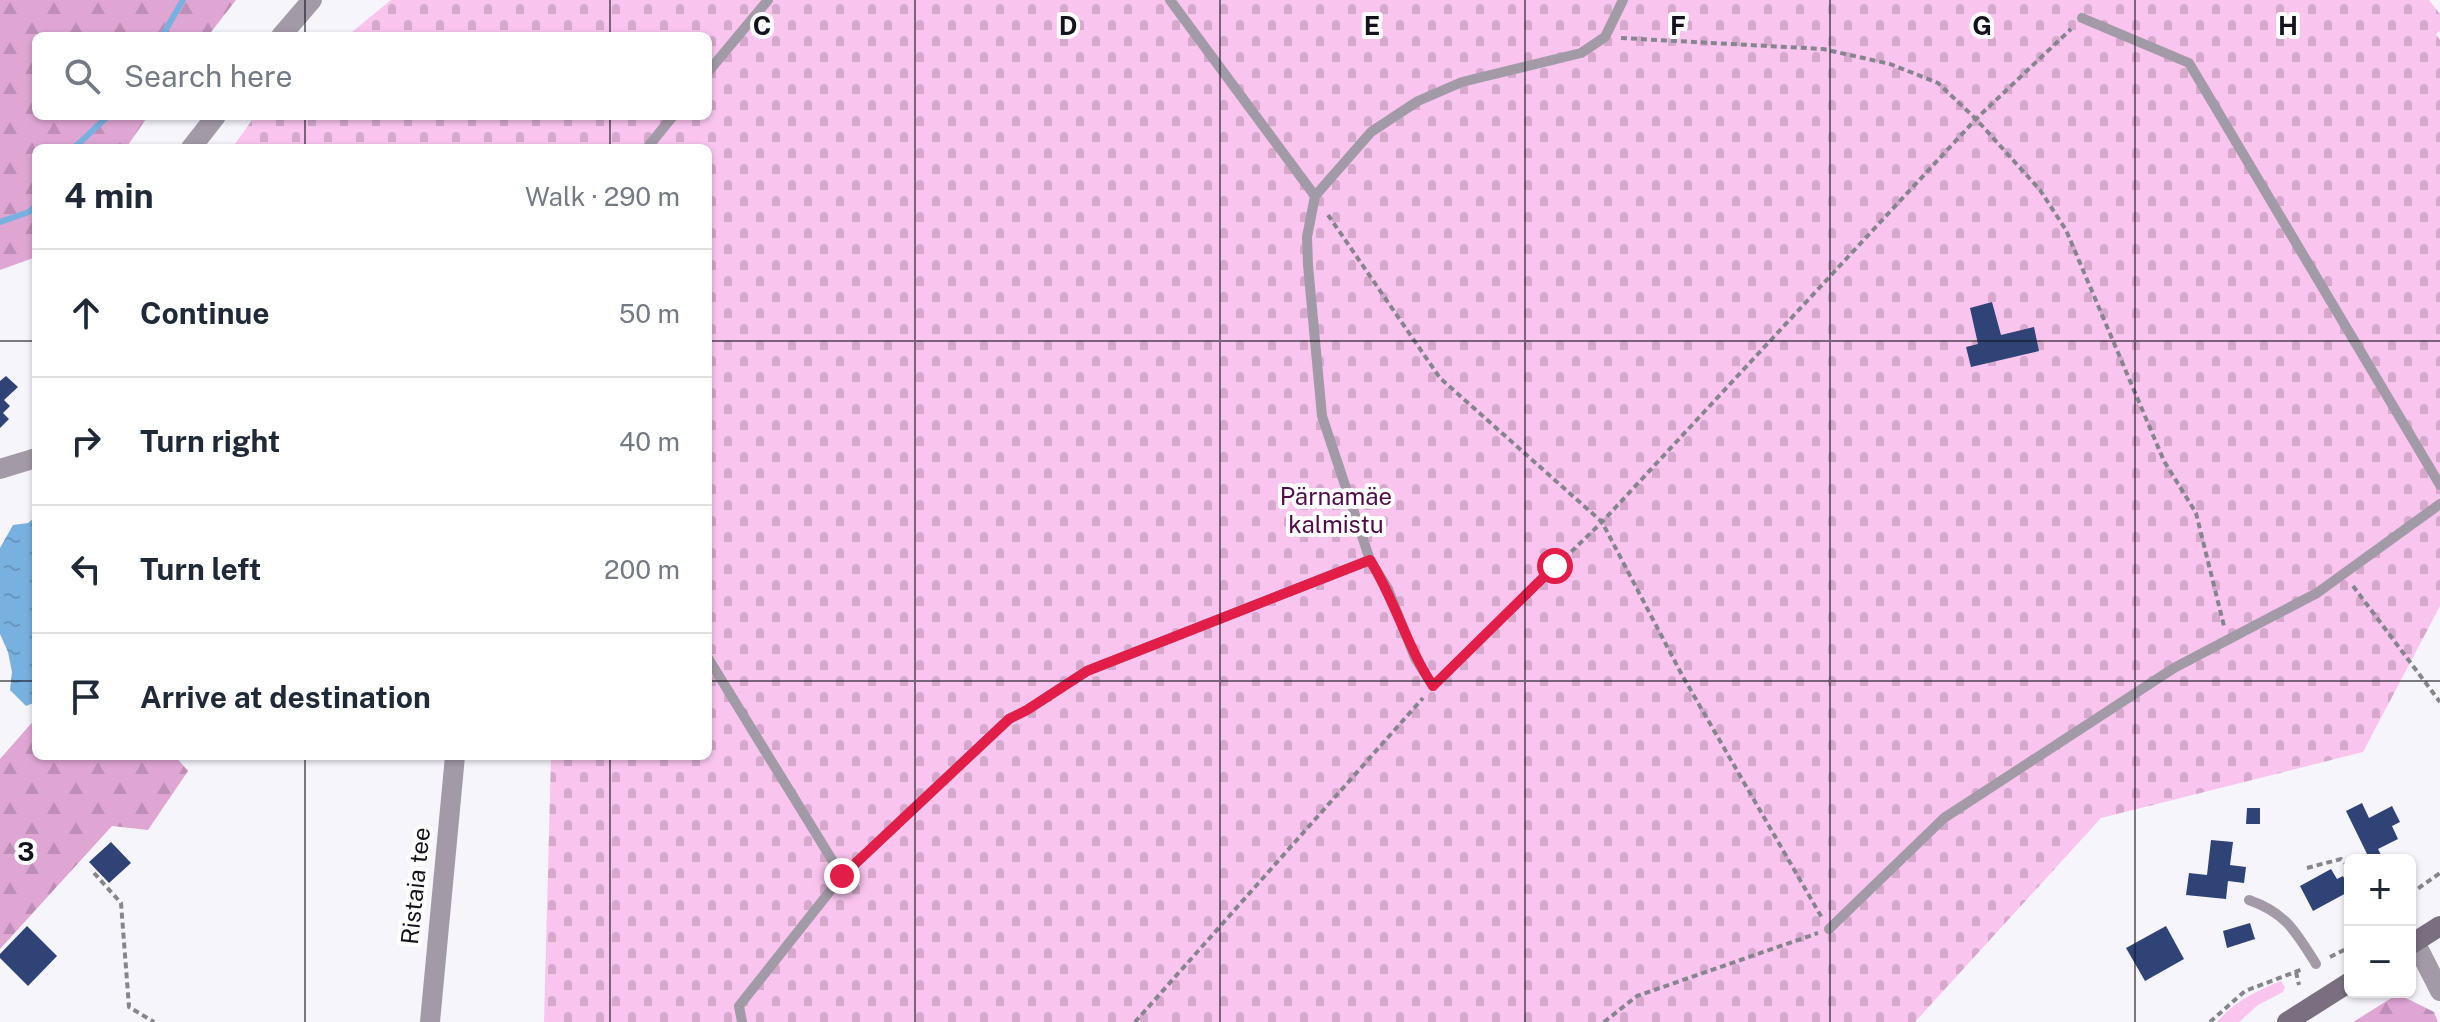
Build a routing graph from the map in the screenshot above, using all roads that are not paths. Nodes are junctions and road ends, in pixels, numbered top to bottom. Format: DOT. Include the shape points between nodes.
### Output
graph roads {
  1 [pos="312,0"];
  2 [pos="768,0"];
  3 [pos="1170,0"];
  4 [pos="1623,0"];
  5 [pos="2082,18"];
  6 [pos="284,32"];
  7 [pos="712,67"];
  8 [pos="213,120"];
  9 [pos="670,120"];
  10 [pos="194,144"];
  11 [pos="650,144"];
  12 [pos="1315,196"];
  13 [pos="32,459"];
  14 [pos="0,469"];
  15 [pos="2440,485"];
  16 [pos="2440,504"];
  17 [pos="1370,560"];
  18 [pos="712,665"];
  19 [pos="1433,686"];
  20 [pos="455,760"];
  21 [pos="842,876"];
  22 [pos="2249,900"];
  23 [pos="2440,926"];
  24 [pos="1829,929"];
  25 [pos="2416,941"];
  26 [pos="2416,951"];
  27 [pos="2316,964"];
  28 [pos="2344,986"];
  29 [pos="2440,991"];
  30 [pos="430,1022"];
  31 [pos="742,1022"];
  32 [pos="2287,1022"];
  1 -- 6 [label="street"];
  2 -- 7 [label="lane"];
  3 -- 12 [label="lane"];
  4 -- 12 [label="lane" via="1605,37 1581,53 1462,82 1418,101 1371,132"];
  5 -- 15 [label="lane" via="2189,63"];
  8 -- 10 [label="street"];
  9 -- 11 [label="lane"];
  12 -- 17 [label="lane" via="1307,237 1322,416"];
  13 -- 14 [label="street"];
  16 -- 24 [label="lane" via="2317,593 2174,668 1944,818"];
  17 -- 19 [label="lane"];
  17 -- 21 [label="lane" via="1087,671 1009,719"];
  18 -- 21 [label="lane"];
  20 -- 30 [label="street, Ristaia tee"];
  21 -- 31 [label="lane" via="739,1006"];
  22 -- 27 [label="lane" via="2288,922"];
  23 -- 25 [label="main road"];
  26 -- 29 [label="street"];
  28 -- 32 [label="main road"];
}
